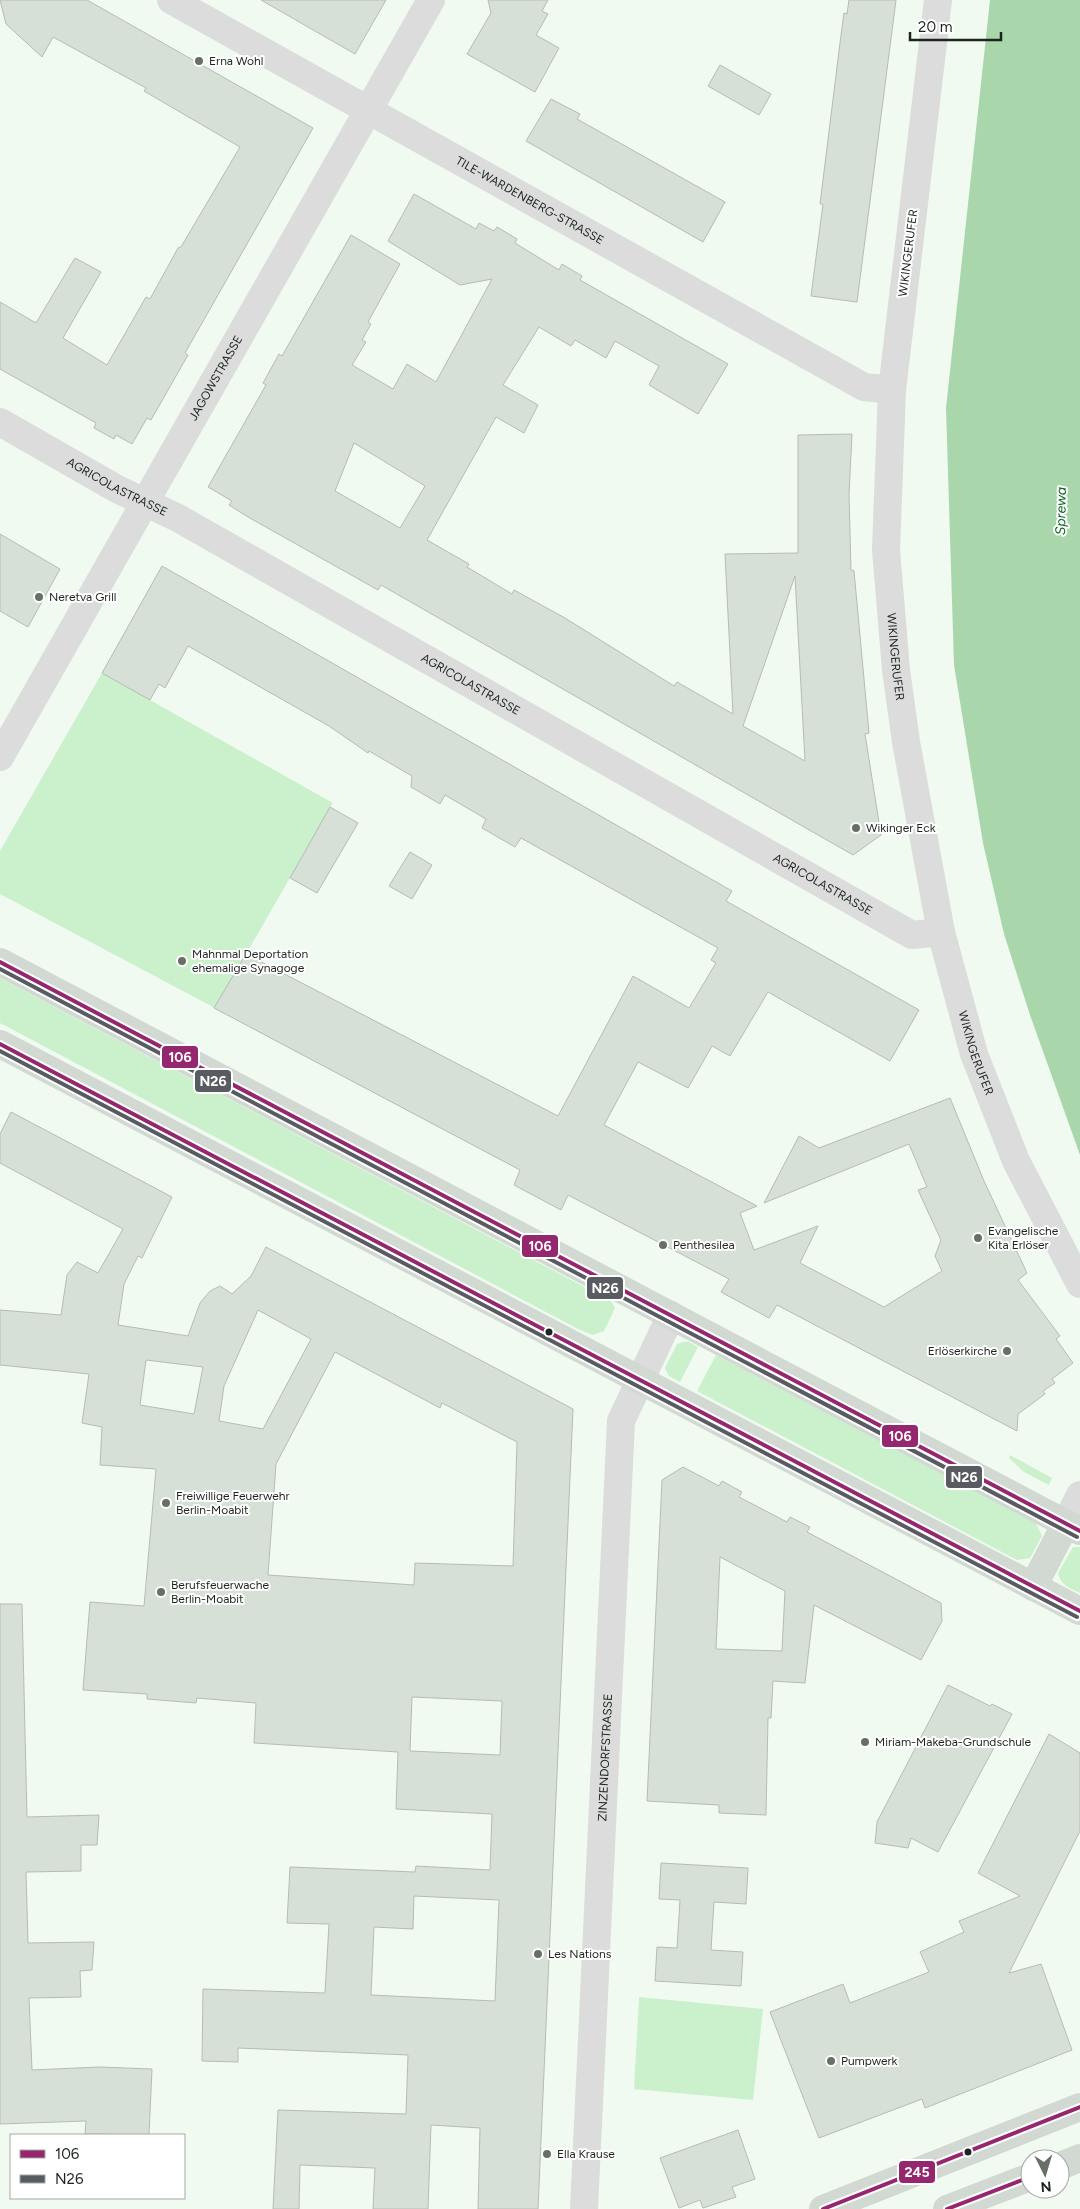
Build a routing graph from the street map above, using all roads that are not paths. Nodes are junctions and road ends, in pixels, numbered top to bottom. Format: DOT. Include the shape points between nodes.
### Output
graph roads {
  1 [pos="171,0"];
  2 [pos="431,0"];
  3 [pos="938,0"];
  4 [pos="368,112"];
  5 [pos="892,390"];
  6 [pos="0,422"];
  7 [pos="145,503"];
  8 [pos="0,757"];
  9 [pos="942,932"];
  10 [pos="0,962"];
  11 [pos="0,1044"];
  12 [pos="1080,1284"];
  13 [pos="670,1315"];
  14 [pos="638,1380"];
  15 [pos="1080,1495"];
  16 [pos="1073,1527"];
  17 [pos="1033,1587"];
  18 [pos="1080,1611"];
  19 [pos="1080,2107"];
  20 [pos="1020,2181"];
  21 [pos="584,2209"];
  22 [pos="823,2209"];
  23 [pos="947,2209"];
  1 -- 4 [label="street, TILE-WARDENBERG-STRASSE"];
  2 -- 4 [label="street, JAGOWSTRASSE"];
  3 -- 5 [label="street, WIKINGERUFER"];
  4 -- 5 [label="street, TILE-WARDENBERG-STRASSE" via="864,387"];
  4 -- 7 [label="street, JAGOWSTRASSE"];
  5 -- 9 [label="street, WIKINGERUFER" via="886,550 896,670 906,742"];
  6 -- 7 [label="street, AGRICOLASTRASSE"];
  7 -- 8 [label="street, JAGOWSTRASSE"];
  7 -- 9 [label="street, AGRICOLASTRASSE" via="196,528 912,935"];
  9 -- 12 [label="street, WIKINGERUFER" via="974,1054 1016,1161"];
  10 -- 13 [label="main road"];
  11 -- 14 [label="main road"];
  13 -- 14 [label="street, ZINZENDORFSTRASSE"];
  13 -- 16 [label="main road"];
  14 -- 17 [label="main road"];
  14 -- 21 [label="street, ZINZENDORFSTRASSE" via="621,1421"];
  15 -- 16 [label="street"];
  16 -- 17 [label="main road"];
  17 -- 18 [label="main road"];
  19 -- 22 [label="main road"];
  20 -- 23 [label="main road"];
}
